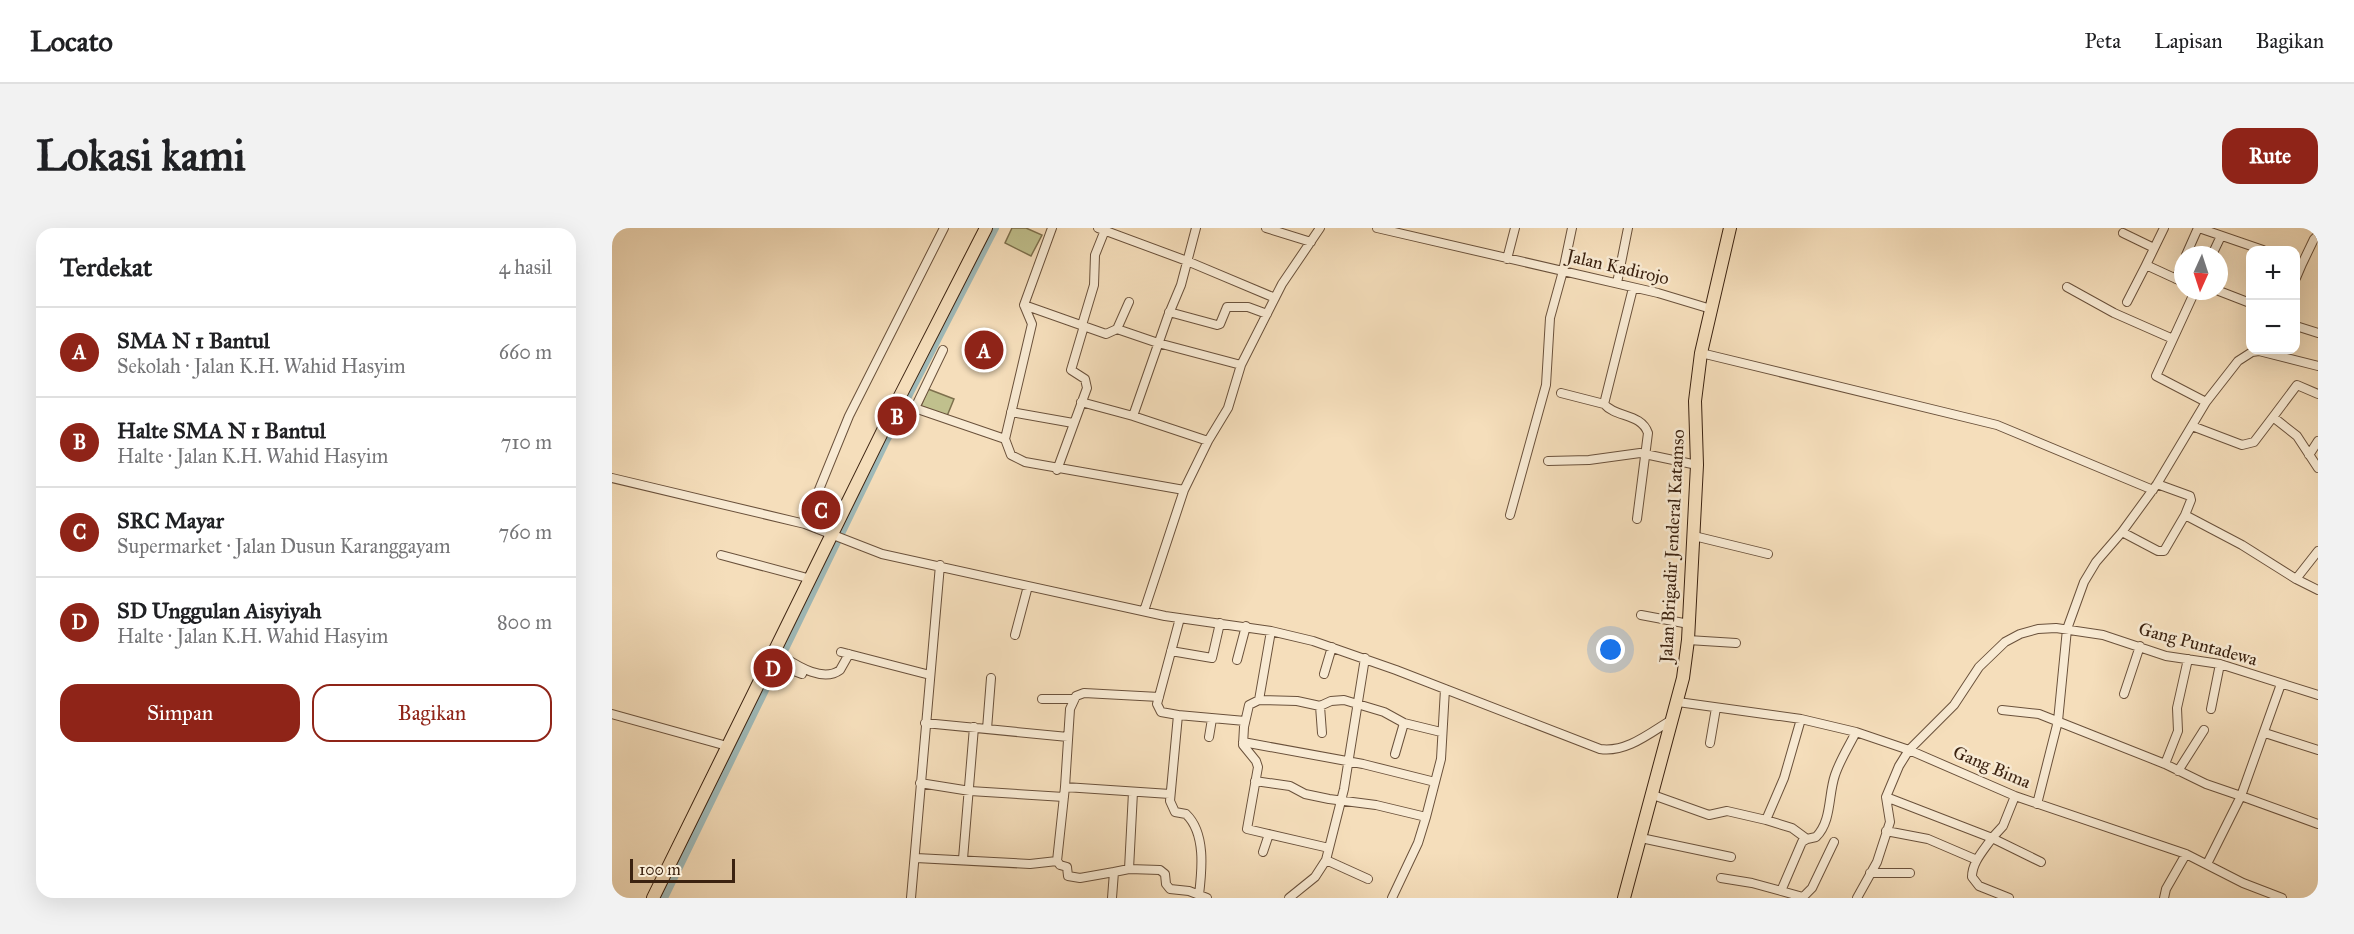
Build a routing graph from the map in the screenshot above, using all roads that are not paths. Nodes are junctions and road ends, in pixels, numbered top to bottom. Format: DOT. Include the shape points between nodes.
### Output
graph roads {
  1 [pos="945,228"];
  2 [pos="986,228"];
  3 [pos="1052,228"];
  4 [pos="1196,228"];
  5 [pos="1266,228"];
  6 [pos="1320,228"];
  7 [pos="1377,228"];
  8 [pos="1515,228"];
  9 [pos="1572,228"];
  10 [pos="1628,228"];
  11 [pos="1730,228"];
  12 [pos="2164,228"];
  13 [pos="2198,228"];
  14 [pos="1101,229"];
  15 [pos="1116,231"];
  16 [pos="2123,233"];
  17 [pos="2318,235"];
  18 [pos="2221,236"];
  19 [pos="1311,242"];
  20 [pos="2190,246"];
  21 [pos="2216,246"];
  22 [pos="2251,246"];
  23 [pos="2154,248"];
  24 [pos="1507,260"];
  25 [pos="1187,261"];
  26 [pos="2300,261"];
  27 [pos="2146,265"];
  28 [pos="1563,271"];
  29 [pos="2174,278"];
  30 [pos="1617,283"];
  31 [pos="2067,287"];
  32 [pos="1633,288"];
  33 [pos="2228,294"];
  34 [pos="1275,298"];
  35 [pos="2191,300"];
  36 [pos="2246,301"];
  37 [pos="1129,302"];
  38 [pos="2127,302"];
  39 [pos="1024,305"];
  40 [pos="1711,309"];
  41 [pos="1169,312"];
  42 [pos="1267,314"];
  43 [pos="1083,325"];
  44 [pos="2300,328"];
  45 [pos="1117,329"];
  46 [pos="2318,333"];
  47 [pos="2173,339"];
  48 [pos="1158,343"];
  49 [pos="943,350"];
  50 [pos="1701,353"];
  51 [pos="2249,354"];
  52 [pos="2275,354"];
  53 [pos="1241,365"];
  54 [pos="2318,366"];
  55 [pos="1561,393"];
  56 [pos="2318,394"];
  57 [pos="1081,402"];
  58 [pos="2206,402"];
  59 [pos="898,403"];
  60 [pos="1604,404"];
  61 [pos="913,407"];
  62 [pos="1011,412"];
  63 [pos="1133,416"];
  64 [pos="2273,417"];
  65 [pos="1073,423"];
  66 [pos="2192,426"];
  67 [pos="1005,439"];
  68 [pos="1208,441"];
  69 [pos="2318,441"];
  70 [pos="1647,453"];
  71 [pos="2309,455"];
  72 [pos="1548,461"];
  73 [pos="1697,465"];
  74 [pos="2318,468"];
  75 [pos="1057,470"];
  76 [pos="612,478"];
  77 [pos="2155,487"];
  78 [pos="1184,490"];
  79 [pos="1510,514"];
  80 [pos="2185,515"];
  81 [pos="1637,519"];
  82 [pos="805,524"];
  83 [pos="2122,532"];
  84 [pos="836,535"];
  85 [pos="1694,536"];
  86 [pos="2318,550"];
  87 [pos="1768,554"];
  88 [pos="721,555"];
  89 [pos="940,565"];
  90 [pos="811,579"];
  91 [pos="2296,579"];
  92 [pos="1028,586"];
  93 [pos="2318,590"];
  94 [pos="1144,611"];
  95 [pos="1641,615"];
  96 [pos="1180,618"];
  97 [pos="1220,623"];
  98 [pos="1689,624"];
  99 [pos="1246,626"];
  100 [pos="2067,629"];
  101 [pos="1271,631"];
  102 [pos="1015,636"];
  103 [pos="1688,639"];
  104 [pos="1736,643"];
  105 [pos="2140,646"];
  106 [pos="1332,647"];
  107 [pos="1171,651"];
  108 [pos="1365,658"];
  109 [pos="2188,659"];
  110 [pos="1237,660"];
  111 [pos="780,661"];
  112 [pos="2220,664"];
  113 [pos="802,674"];
  114 [pos="1324,674"];
  115 [pos="930,675"];
  116 [pos="990,678"];
  117 [pos="2282,684"];
  118 [pos="1445,689"];
  119 [pos="2124,694"];
  120 [pos="2318,695"];
  121 [pos="1159,697"];
  122 [pos="1042,699"];
  123 [pos="1073,699"];
  124 [pos="1259,700"];
  125 [pos="1678,702"];
  126 [pos="1357,703"];
  127 [pos="1320,706"];
  128 [pos="1716,708"];
  129 [pos="2211,709"];
  130 [pos="2002,710"];
  131 [pos="612,716"];
  132 [pos="1178,716"];
  133 [pos="1674,718"];
  134 [pos="1212,719"];
  135 [pos="1801,719"];
  136 [pos="1245,721"];
  137 [pos="2058,721"];
  138 [pos="925,723"];
  139 [pos="1404,723"];
  140 [pos="974,728"];
  141 [pos="987,729"];
  142 [pos="2204,730"];
  143 [pos="1441,732"];
  144 [pos="1856,732"];
  145 [pos="1322,733"];
  146 [pos="2265,733"];
  147 [pos="1068,737"];
  148 [pos="1209,737"];
  149 [pos="1243,742"];
  150 [pos="1710,743"];
  151 [pos="727,746"];
  152 [pos="1909,750"];
  153 [pos="2318,750"];
  154 [pos="1395,754"];
  155 [pos="1348,762"];
  156 [pos="2165,764"];
  157 [pos="2178,771"];
  158 [pos="1255,781"];
  159 [pos="1435,782"];
  160 [pos="920,783"];
  161 [pos="970,791"];
  162 [pos="1065,792"];
  163 [pos="1133,792"];
  164 [pos="1170,794"];
  165 [pos="1653,795"];
  166 [pos="2015,796"];
  167 [pos="2241,796"];
  168 [pos="1886,797"];
  169 [pos="1341,801"];
  170 [pos="2037,804"];
  171 [pos="1426,817"];
  172 [pos="1766,820"];
  173 [pos="2318,824"];
  174 [pos="1887,831"];
  175 [pos="1269,834"];
  176 [pos="1641,838"];
  177 [pos="1992,838"];
  178 [pos="1806,839"];
  179 [pos="1834,842"];
  180 [pos="1329,848"];
  181 [pos="1263,852"];
  182 [pos="2186,854"];
  183 [pos="1731,857"];
  184 [pos="916,858"];
  185 [pos="963,859"];
  186 [pos="1326,860"];
  187 [pos="1977,860"];
  188 [pos="1057,861"];
  189 [pos="2041,862"];
  190 [pos="2207,864"];
  191 [pos="1129,869"];
  192 [pos="1114,872"];
  193 [pos="1870,873"];
  194 [pos="1910,873"];
  195 [pos="1721,878"];
  196 [pos="1368,879"];
  197 [pos="1781,891"];
  198 [pos="1984,893"];
  199 [pos="1203,897"];
  200 [pos="653,898"];
  201 [pos="911,898"];
  202 [pos="1112,898"];
  203 [pos="1289,898"];
  204 [pos="1392,898"];
  205 [pos="1624,898"];
  206 [pos="1857,898"];
  207 [pos="2009,898"];
  208 [pos="2164,898"];
  209 [pos="2282,898"];
  1 -- 82 [label="street" via="849,416"];
  2 -- 59 [label="main road"];
  3 -- 39 [label="street"];
  4 -- 25 [label="street"];
  5 -- 19 [label="street"];
  6 -- 19 [label="street"];
  7 -- 24 [label="street, Jalan Kadirojo"];
  8 -- 24 [label="street"];
  9 -- 28 [label="street"];
  10 -- 30 [label="street"];
  11 -- 40 [label="main road, Jalan Brigadir Jenderal Katamso"];
  12 -- 23 [label="street"];
  13 -- 18 [label="street"];
  13 -- 20 [label="street"];
  14 -- 15 [label="street"];
  14 -- 43 [label="street" via="1094,260 1094,285"];
  15 -- 25 [label="street"];
  16 -- 23 [label="street"];
  17 -- 26 [label="street"];
  18 -- 21 [label="street"];
  18 -- 22 [label="street"];
  19 -- 34 [label="street"];
  23 -- 27 [label="street"];
  24 -- 28 [label="street, Jalan Kadirojo"];
  25 -- 34 [label="street"];
  25 -- 41 [label="street"];
  27 -- 29 [label="street"];
  27 -- 38 [label="street"];
  28 -- 30 [label="street, Jalan Kadirojo"];
  28 -- 79 [label="street" via="1550,318 1546,385"];
  30 -- 32 [label="street, Jalan Kadirojo"];
  31 -- 47 [label="street"];
  32 -- 40 [label="street, Jalan Kadirojo"];
  32 -- 60 [label="street"];
  33 -- 36 [label="street"];
  34 -- 42 [label="street"];
  35 -- 47 [label="street"];
  37 -- 45 [label="street"];
  39 -- 43 [label="street"];
  39 -- 62 [label="street" via="1032,324"];
  40 -- 50 [label="main road, Jalan Brigadir Jenderal Katamso"];
  41 -- 42 [label="street" via="1217,325 1230,307 1252,308"];
  41 -- 48 [label="street"];
  42 -- 53 [label="street"];
  43 -- 45 [label="street" via="1106,334"];
  43 -- 57 [label="street" via="1071,369 1087,382"];
  44 -- 46 [label="street"];
  45 -- 48 [label="street"];
  47 -- 58 [label="street" via="2156,376"];
  48 -- 53 [label="street"];
  48 -- 63 [label="street"];
  49 -- 61 [label="street"];
  50 -- 73 [label="main road, Jalan Brigadir Jenderal Katamso" via="1695,401"];
  50 -- 77 [label="street" via="1997,425"];
  51 -- 58 [label="street" via="2238,361"];
  52 -- 54 [label="street"];
  53 -- 68 [label="street" via="1228,408"];
  55 -- 60 [label="street"];
  56 -- 64 [label="street" via="2297,385"];
  57 -- 63 [label="street"];
  57 -- 65 [label="street"];
  58 -- 66 [label="street"];
  59 -- 61 [label="street"];
  59 -- 84 [label="main road"];
  60 -- 70 [label="street" via="1643,423 1648,433"];
  61 -- 67 [label="street"];
  62 -- 65 [label="street"];
  62 -- 67 [label="street"];
  63 -- 68 [label="street"];
  64 -- 66 [label="street" via="2254,442 2242,445"];
  64 -- 71 [label="street" via="2297,436"];
  65 -- 75 [label="street"];
  66 -- 77 [label="street"];
  67 -- 75 [label="street" via="1009,452 1018,460"];
  68 -- 78 [label="street"];
  69 -- 71 [label="street"];
  70 -- 72 [label="street"];
  70 -- 73 [label="street"];
  70 -- 81 [label="street"];
  71 -- 74 [label="street"];
  73 -- 85 [label="main road, Jalan Brigadir Jenderal Katamso"];
  75 -- 78 [label="street"];
  76 -- 82 [label="street"];
  77 -- 80 [label="street" via="2190,496"];
  77 -- 83 [label="street"];
  78 -- 94 [label="street"];
  80 -- 83 [label="street" via="2164,550 2158,551"];
  80 -- 91 [label="street"];
  82 -- 84 [label="street"];
  83 -- 100 [label="street" via="2090,571"];
  84 -- 89 [label="street" via="882,554"];
  84 -- 90 [label="main road"];
  85 -- 87 [label="street"];
  85 -- 98 [label="main road, Jalan Brigadir Jenderal Katamso"];
  86 -- 91 [label="street"];
  88 -- 90 [label="street"];
  89 -- 92 [label="street"];
  89 -- 115 [label="street"];
  90 -- 111 [label="main road"];
  91 -- 93 [label="street"];
  92 -- 94 [label="street"];
  92 -- 102 [label="street"];
  94 -- 96 [label="street"];
  95 -- 98 [label="street"];
  96 -- 97 [label="street"];
  96 -- 107 [label="street"];
  97 -- 99 [label="street"];
  97 -- 107 [label="street" via="1212,658"];
  98 -- 103 [label="main road, Jalan Brigadir Jenderal Katamso"];
  99 -- 101 [label="street"];
  99 -- 110 [label="street"];
  100 -- 105 [label="street, Gang Puntadewa"];
  100 -- 137 [label="street"];
  100 -- 152 [label="street, Gang Puntadewa" via="2038,629 2006,642 1979,667 1949,711"];
  101 -- 106 [label="street"];
  101 -- 124 [label="street"];
  103 -- 104 [label="street"];
  103 -- 125 [label="main road, Jalan Brigadir Jenderal Katamso"];
  105 -- 109 [label="street, Gang Puntadewa"];
  105 -- 119 [label="street"];
  106 -- 108 [label="street"];
  106 -- 114 [label="street"];
  107 -- 121 [label="street"];
  108 -- 118 [label="street"];
  108 -- 126 [label="street"];
  109 -- 112 [label="street, Gang Puntadewa"];
  109 -- 156 [label="street" via="2177,708 2178,730"];
  111 -- 113 [label="street"];
  111 -- 115 [label="street" via="831,675 840,670 845,653"];
  111 -- 151 [label="main road"];
  112 -- 117 [label="street, Gang Puntadewa"];
  112 -- 129 [label="street"];
  115 -- 138 [label="street"];
  116 -- 141 [label="street"];
  117 -- 120 [label="street, Gang Puntadewa"];
  117 -- 146 [label="street"];
  118 -- 133 [label="street" via="1606,750 1625,747"];
  118 -- 143 [label="street"];
  121 -- 123 [label="street" via="1084,693"];
  121 -- 132 [label="street" via="1157,706 1161,712"];
  122 -- 123 [label="street"];
  123 -- 147 [label="street"];
  124 -- 127 [label="street"];
  124 -- 136 [label="street" via="1249,705"];
  125 -- 128 [label="street, Gang Bima"];
  125 -- 133 [label="main road, Jalan Brigadir Jenderal Katamso"];
  126 -- 127 [label="street" via="1336,700"];
  126 -- 139 [label="street"];
  126 -- 155 [label="street"];
  127 -- 145 [label="street"];
  128 -- 135 [label="street, Gang Bima"];
  128 -- 150 [label="street"];
  130 -- 137 [label="street" via="2039,714"];
  131 -- 151 [label="street"];
  132 -- 134 [label="street"];
  132 -- 164 [label="street"];
  133 -- 165 [label="main road, Jalan Brigadir Jenderal Katamso"];
  134 -- 136 [label="street"];
  134 -- 148 [label="street"];
  135 -- 144 [label="street, Gang Bima"];
  135 -- 172 [label="street" via="1784,778"];
  136 -- 149 [label="street"];
  137 -- 156 [label="street"];
  137 -- 170 [label="street"];
  138 -- 140 [label="street"];
  138 -- 160 [label="street"];
  139 -- 143 [label="street"];
  139 -- 154 [label="street"];
  140 -- 141 [label="street"];
  140 -- 161 [label="street"];
  141 -- 147 [label="street"];
  142 -- 157 [label="street"];
  143 -- 159 [label="street" via="1441,759"];
  144 -- 152 [label="street, Gang Bima"];
  144 -- 178 [label="street" via="1836,771 1821,831"];
  146 -- 153 [label="street"];
  146 -- 167 [label="street"];
  147 -- 162 [label="street"];
  149 -- 155 [label="street"];
  149 -- 158 [label="street" via="1257,764"];
  151 -- 200 [label="main road"];
  152 -- 166 [label="street, Gang Bima"];
  152 -- 168 [label="street, Gang Puntadewa"];
  155 -- 159 [label="street"];
  155 -- 169 [label="street"];
  156 -- 157 [label="street"];
  157 -- 167 [label="street"];
  158 -- 169 [label="street" via="1290,786 1305,794"];
  158 -- 175 [label="street" via="1246,828"];
  159 -- 171 [label="street"];
  160 -- 161 [label="street"];
  160 -- 184 [label="street"];
  161 -- 162 [label="street"];
  161 -- 185 [label="street"];
  162 -- 163 [label="street"];
  162 -- 188 [label="street"];
  163 -- 164 [label="street"];
  163 -- 191 [label="street"];
  164 -- 199 [label="street" via="1174,811 1191,820 1202,851"];
  165 -- 172 [label="street" via="1709,815 1727,811"];
  165 -- 176 [label="main road, Jalan Brigadir Jenderal Katamso"];
  166 -- 170 [label="street, Gang Bima"];
  166 -- 177 [label="street" via="2003,826"];
  167 -- 173 [label="street"];
  167 -- 190 [label="street"];
  168 -- 174 [label="street" via="1890,815"];
  168 -- 177 [label="street"];
  169 -- 171 [label="street"];
  169 -- 180 [label="street"];
  170 -- 182 [label="street, Gang Bima"];
  171 -- 204 [label="street"];
  172 -- 178 [label="street" via="1792,828"];
  174 -- 187 [label="street" via="1928,839"];
  174 -- 193 [label="street"];
  175 -- 180 [label="street"];
  175 -- 181 [label="street"];
  176 -- 183 [label="street"];
  176 -- 205 [label="main road, Jalan Brigadir Jenderal Katamso"];
  177 -- 187 [label="street"];
  177 -- 189 [label="street"];
  178 -- 197 [label="street"];
  179 -- 197 [label="street" via="1806,895 1798,897"];
  180 -- 186 [label="street"];
  182 -- 190 [label="street, Gang Bima"];
  182 -- 208 [label="street"];
  184 -- 185 [label="street"];
  184 -- 201 [label="street"];
  185 -- 188 [label="street" via="1030,864"];
  186 -- 196 [label="street"];
  186 -- 203 [label="street" via="1315,877"];
  187 -- 198 [label="street" via="1972,877"];
  188 -- 192 [label="street" via="1067,867 1071,877"];
  190 -- 209 [label="street, Gang Bima"];
  191 -- 192 [label="street"];
  191 -- 199 [label="street" via="1160,870 1170,889"];
  192 -- 202 [label="street"];
  193 -- 194 [label="street"];
  193 -- 206 [label="street"];
  195 -- 197 [label="street"];
  198 -- 207 [label="street"];
}
